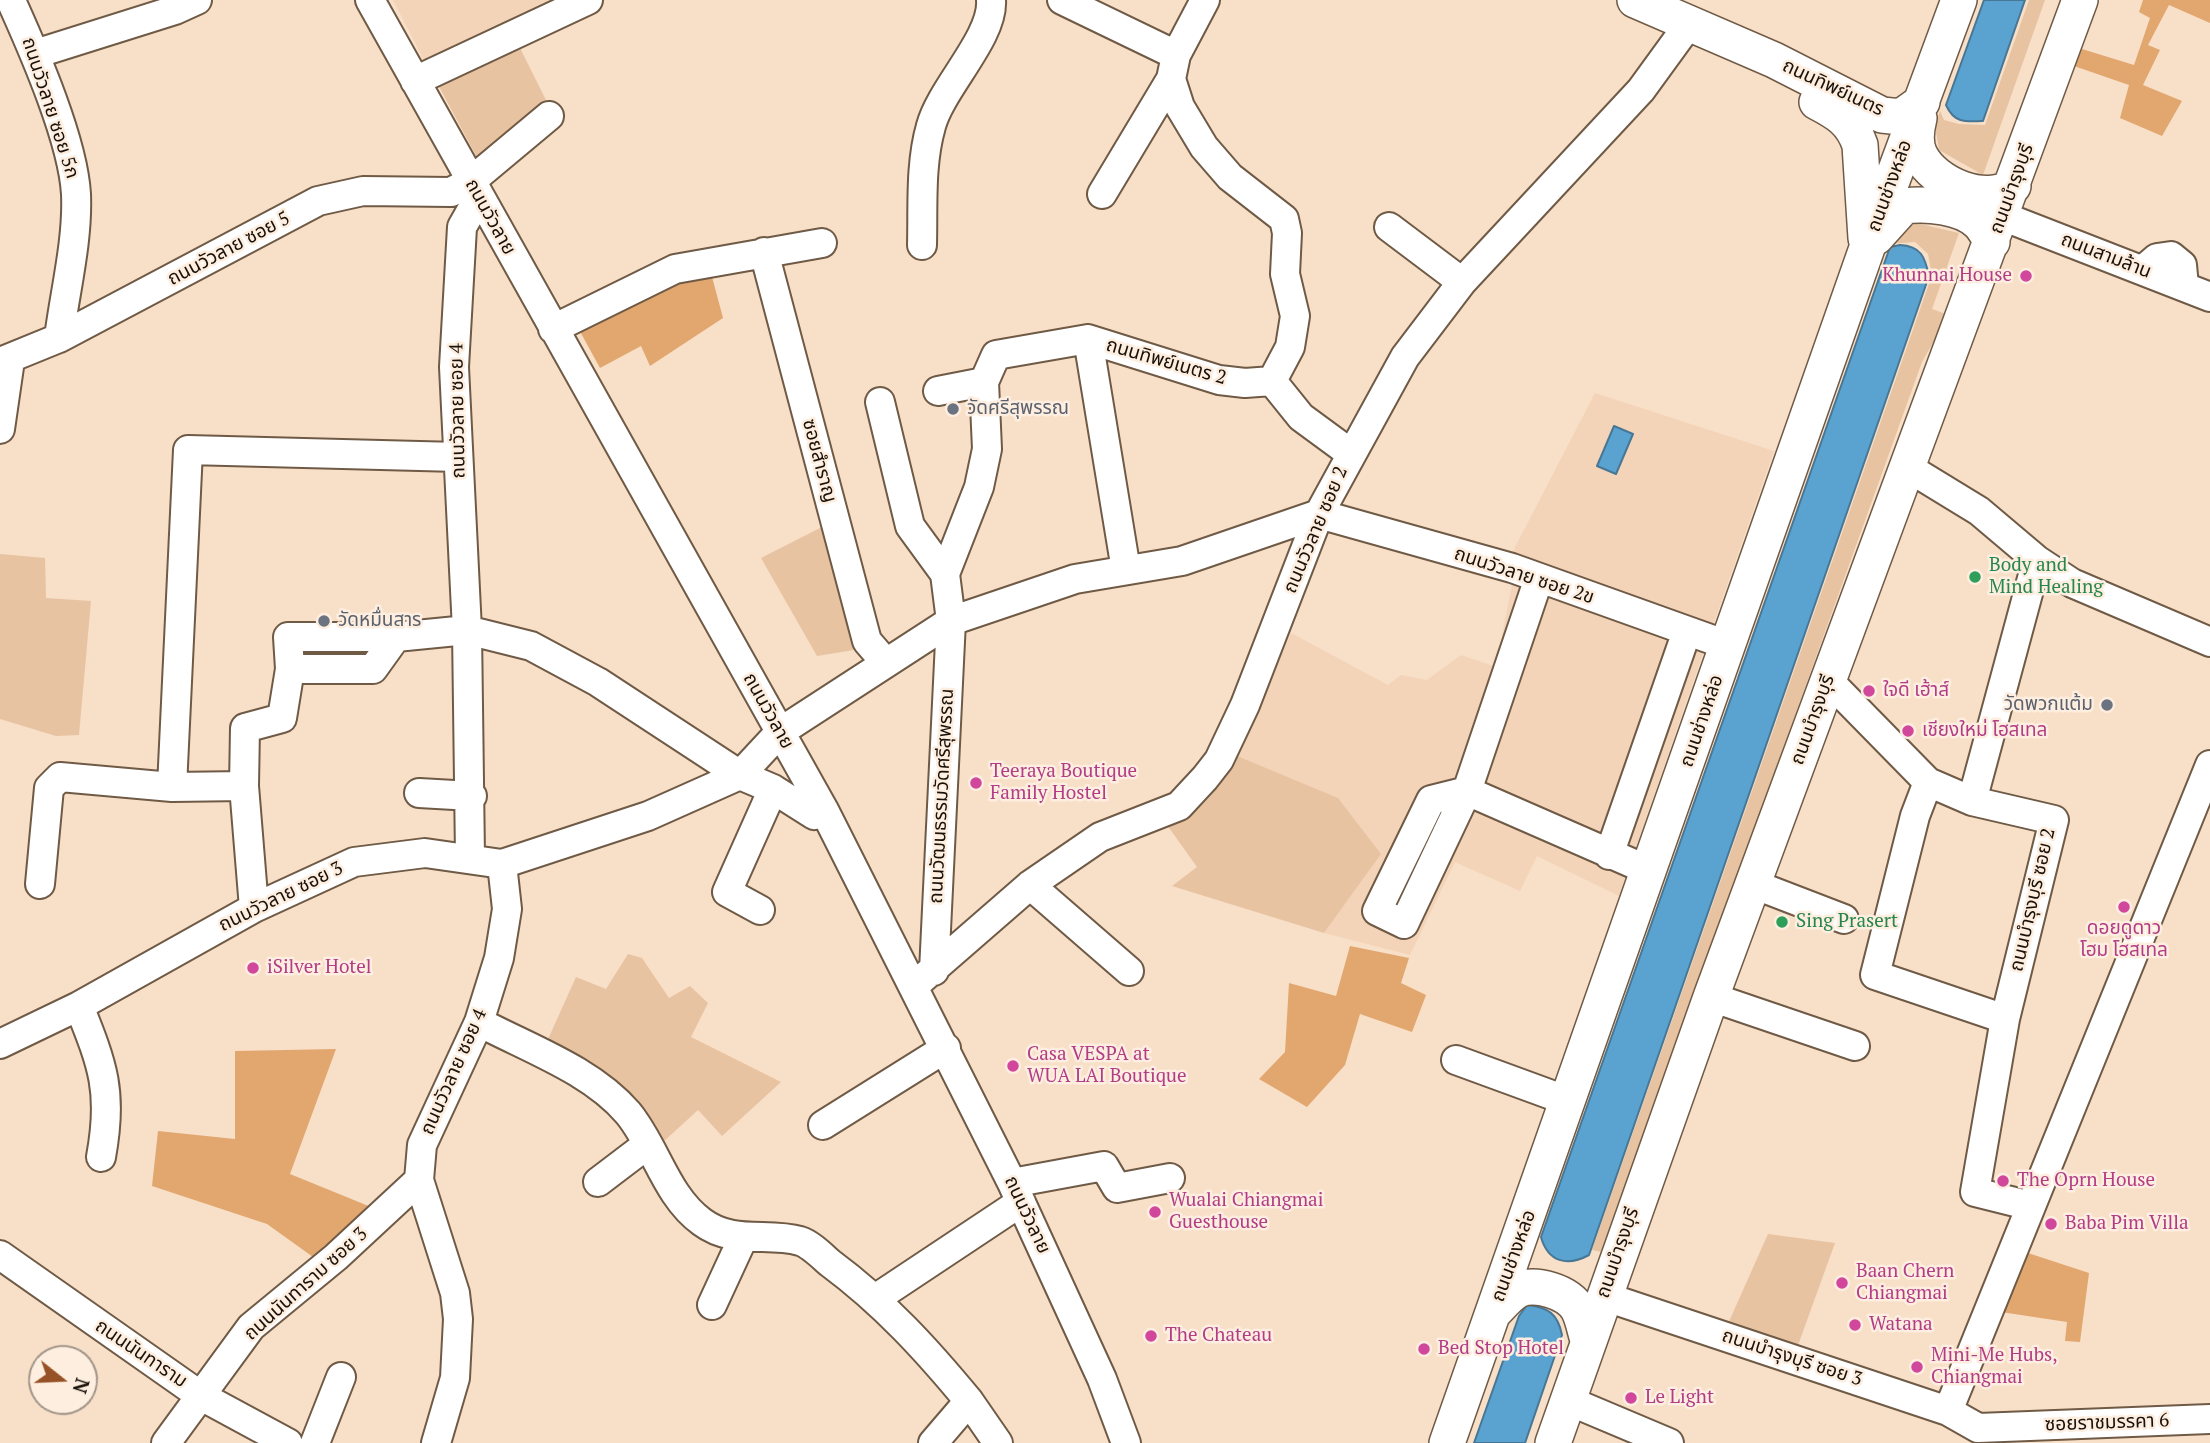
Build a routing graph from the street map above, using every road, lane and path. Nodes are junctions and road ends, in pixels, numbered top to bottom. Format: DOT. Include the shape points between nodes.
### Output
graph roads {
  1 [pos="197,0"];
  2 [pos="370,0"];
  3 [pos="588,0"];
  4 [pos="991,0"];
  5 [pos="1062,0"];
  6 [pos="1205,0"];
  7 [pos="1634,0"];
  8 [pos="1959,0"];
  9 [pos="2080,0"];
  10 [pos="10,8"];
  11 [pos="1689,24"];
  12 [pos="1741,47"];
  13 [pos="35,54"];
  14 [pos="1173,67"];
  15 [pos="415,82"];
  16 [pos="1922,102"];
  17 [pos="549,116"];
  18 [pos="474,189"];
  19 [pos="1102,194"];
  20 [pos="2002,214"];
  21 [pos="1389,227"];
  22 [pos="822,243"];
  23 [pos="922,245"];
  24 [pos="1867,248"];
  25 [pos="764,252"];
  26 [pos="1462,282"];
  27 [pos="2210,297"];
  28 [pos="553,329"];
  29 [pos="59,338"];
  30 [pos="1087,339"];
  31 [pos="5,361"];
  32 [pos="1272,381"];
  33 [pos="984,382"];
  34 [pos="938,391"];
  35 [pos="880,402"];
  36 [pos="0,429"];
  37 [pos="1350,453"];
  38 [pos="458,457"];
  39 [pos="1907,467"];
  40 [pos="1319,514"];
  41 [pos="2037,560"];
  42 [pos="1126,570"];
  43 [pos="945,574"];
  44 [pos="1539,578"];
  45 [pos="951,621"];
  46 [pos="467,630"];
  47 [pos="1687,631"];
  48 [pos="2210,642"];
  49 [pos="1727,645"];
  50 [pos="886,663"];
  51 [pos="1828,680"];
  52 [pos="780,732"];
  53 [pos="2210,765"];
  54 [pos="740,775"];
  55 [pos="1928,782"];
  56 [pos="244,786"];
  57 [pos="172,787"];
  58 [pos="773,789"];
  59 [pos="419,793"];
  60 [pos="472,796"];
  61 [pos="1972,801"];
  62 [pos="824,810"];
  63 [pos="1609,855"];
  64 [pos="470,857"];
  65 [pos="502,864"];
  66 [pos="1650,871"];
  67 [pos="40,884"];
  68 [pos="1753,884"];
  69 [pos="1030,885"];
  70 [pos="254,908"];
  71 [pos="760,910"];
  72 [pos="1844,919"];
  73 [pos="1129,971"];
  74 [pos="924,978"];
  75 [pos="1711,998"];
  76 [pos="79,1006"];
  77 [pos="2005,1019"];
  78 [pos="479,1022"];
  79 [pos="0,1044"];
  80 [pos="1855,1046"];
  81 [pos="946,1048"];
  82 [pos="1456,1060"];
  83 [pos="1569,1101"];
  84 [pos="823,1125"];
  85 [pos="648,1144"];
  86 [pos="101,1157"];
  87 [pos="1170,1178"];
  88 [pos="419,1180"];
  89 [pos="598,1182"];
  90 [pos="1017,1192"];
  91 [pos="2031,1206"];
  92 [pos="1523,1232"];
  93 [pos="743,1238"];
  94 [pos="0,1255"];
  95 [pos="1616,1258"];
  96 [pos="1603,1296"];
  97 [pos="875,1299"];
  98 [pos="712,1305"];
  99 [pos="1494,1312"];
  100 [pos="1588,1340"];
  101 [pos="341,1377"];
  102 [pos="201,1396"];
  103 [pos="1567,1400"];
  104 [pos="970,1401"];
  105 [pos="1948,1411"];
  106 [pos="2210,1419"];
  107 [pos="2149,1432"];
  108 [pos="2061,1434"];
  109 [pos="1976,1435"];
  110 [pos="166,1443"];
  111 [pos="288,1443"];
  112 [pos="315,1443"];
  113 [pos="436,1443"];
  114 [pos="933,1443"];
  115 [pos="998,1443"];
  116 [pos="1126,1443"];
  117 [pos="1447,1443"];
  118 [pos="1553,1443"];
  119 [pos="1669,1443"];
  1 -- 13 [label="street"];
  2 -- 15 [label="street, ถนนวัวลาย"];
  3 -- 15 [label="street"];
  4 -- 23 [label="street" via="981,36 931,124 924,162"];
  5 -- 14 [label="street"];
  6 -- 14 [label="street"];
  7 -- 11 [label="main road, ถนนทิพย์เนตร"];
  8 -- 16 [label="main road, ถนนช่างหล่อ"];
  9 -- 20 [label="main road, ถนนบำรุงบุรี"];
  10 -- 13 [label="street, ถนนวัวลาย ซอย 5ก"];
  11 -- 12 [label="main road, ถนนทิพย์เนตร"];
  11 -- 26 [label="street, ถนนวัวลาย ซอย 2" via="1641,90"];
  12 -- 16 [label="main road, ถนนทิพย์เนตร" via="1882,115 1901,117"];
  12 -- 24 [label="main road, ถนนทิพย์เนตร" via="1768,76 1841,115 1855,130"];
  13 -- 29 [label="street, ถนนวัวลาย ซอย 5ก" via="73,169 76,194"];
  14 -- 19 [label="street"];
  14 -- 32 [label="street" via="1180,107 1204,147 1230,177 1284,219 1285,274 1295,316 1290,347"];
  15 -- 18 [label="street, ถนนวัวลาย"];
  16 -- 20 [label="main road" via="1915,135 1920,156 1951,183 1993,195"];
  16 -- 24 [label="main road, ถนนช่างหล่อ"];
  17 -- 18 [label="street"];
  18 -- 28 [label="street, ถนนวัวลาย"];
  18 -- 29 [label="street, ถนนวัวลาย ซอย 5" via="363,191 318,201"];
  18 -- 38 [label="street, ถนนวัวลาย ซอย 4" via="462,227 454,367"];
  20 -- 24 [label="main road" via="1980,223 1925,203 1904,206"];
  20 -- 27 [label="street, ถนนสามล้าน"];
  20 -- 39 [label="main road, ถนนบำรุงบุรี"];
  21 -- 26 [label="street"];
  22 -- 25 [label="street"];
  24 -- 49 [label="main road, ถนนช่างหล่อ"];
  25 -- 28 [label="street" via="675,269"];
  25 -- 50 [label="street, ซอยสำราญ" via="867,641"];
  26 -- 37 [label="street, ถนนวัวลาย ซอย 2" via="1405,357"];
  28 -- 52 [label="street, ถนนวัวลาย"];
  29 -- 31 [label="street, ถนนวัวลาย ซอย 5"];
  30 -- 32 [label="street, ถนนทิพย์เนตร 2" via="1219,380"];
  30 -- 33 [label="street" via="996,355"];
  30 -- 42 [label="street"];
  31 -- 36 [label="street"];
  32 -- 37 [label="street" via="1301,417"];
  33 -- 34 [label="street"];
  33 -- 43 [label="street" via="987,449 979,487"];
  35 -- 43 [label="street" via="910,526"];
  37 -- 40 [label="street, ถนนวัวลาย ซอย 2"];
  38 -- 46 [label="street, ถนนวัวลาย ซอย 4"];
  38 -- 57 [label="street" via="188,450"];
  39 -- 41 [label="street" via="1979,511"];
  39 -- 51 [label="main road, ถนนบำรุงบุรี"];
  40 -- 42 [label="street" via="1182,561"];
  40 -- 44 [label="street, ถนนวัวลาย ซอย 2ข"];
  40 -- 69 [label="street, ถนนวัวลาย ซอย 2" via="1241,714 1205,778 1179,806 1100,837"];
  41 -- 48 [label="street" via="2072,583"];
  41 -- 61 [label="street"];
  42 -- 45 [label="street" via="1075,579"];
  43 -- 45 [label="street, ถนนวัฒนธรรมวัดศรีสุพรรณ"];
  44 -- 47 [label="street, ถนนวัวลาย ซอย 2ข"];
  44 -- 63 [label="street" via="1467,791"];
  45 -- 50 [label="street"];
  45 -- 74 [label="street, ถนนวัฒนธรรมวัดศรีสุพรรณ"];
  46 -- 54 [label="street" via="531,646 598,682"];
  46 -- 56 [label="street" via="396,637 288,637 290,669 282,718 245,728"];
  46 -- 60 [label="street, ถนนวัวลาย ซอย 4"];
  47 -- 49 [label="street, ถนนวัวลาย ซอย 2ข"];
  47 -- 63 [label="street"];
  49 -- 66 [label="main road, ถนนช่างหล่อ"];
  50 -- 52 [label="street"];
  51 -- 55 [label="street, ถนนบำรุงบุรี ซอย 2"];
  51 -- 68 [label="main road, ถนนบำรุงบุรี"];
  52 -- 54 [label="street"];
  52 -- 62 [label="street, ถนนวัวลาย"];
  53 -- 91 [label="street"];
  54 -- 58 [label="street"];
  54 -- 65 [label="street" via="648,816"];
  55 -- 61 [label="street, ถนนบำรุงบุรี ซอย 2"];
  55 -- 77 [label="street" via="1874,975"];
  56 -- 57 [label="street"];
  56 -- 70 [label="street"];
  57 -- 67 [label="street" via="60,777 49,788"];
  58 -- 62 [label="street" via="814,815"];
  58 -- 71 [label="street" via="725,895"];
  59 -- 60 [label="street"];
  60 -- 64 [label="street, ถนนวัวลาย ซอย 4"];
  61 -- 77 [label="street, ถนนบำรุงบุรี ซอย 2" via="2054,820"];
  62 -- 74 [label="street, ถนนวัวลาย"];
  63 -- 66 [label="street"];
  64 -- 65 [label="street, ถนนวัวลาย ซอย 3"];
  64 -- 70 [label="street, ถนนวัวลาย ซอย 3" via="425,853 354,862"];
  65 -- 78 [label="street, ถนนวัวลาย ซอย 4" via="507,909 499,958"];
  66 -- 83 [label="main road, ถนนช่างหล่อ"];
  68 -- 72 [label="street"];
  68 -- 75 [label="main road, ถนนบำรุงบุรี"];
  69 -- 73 [label="street"];
  69 -- 74 [label="street, ถนนวัวลาย ซอย 2"];
  70 -- 76 [label="street, ถนนวัวลาย ซอย 3"];
  74 -- 81 [label="street, ถนนวัวลาย"];
  75 -- 80 [label="street"];
  75 -- 95 [label="main road, ถนนบำรุงบุรี"];
  76 -- 79 [label="street, ถนนวัวลาย ซอย 3"];
  76 -- 86 [label="street" via="105,1078 107,1121"];
  77 -- 91 [label="street, ถนนบำรุงบุรี ซอย 2" via="1975,1192"];
  78 -- 85 [label="street" via="611,1095"];
  78 -- 88 [label="street, ถนนวัวลาย ซอย 4" via="422,1145"];
  81 -- 84 [label="street"];
  81 -- 90 [label="street, ถนนวัวลาย"];
  82 -- 83 [label="street"];
  83 -- 92 [label="main road, ถนนช่างหล่อ"];
  85 -- 89 [label="street"];
  85 -- 93 [label="street" via="682,1204 703,1224"];
  87 -- 90 [label="street" via="1117,1188 1104,1166"];
  88 -- 102 [label="street, ถนนนันทาราม ซอย 3" via="251,1327"];
  88 -- 113 [label="street, ถนนวัวลาย ซอย 4" via="455,1293 458,1319 455,1378"];
  90 -- 97 [label="street"];
  90 -- 116 [label="street, ถนนวัวลาย"];
  91 -- 105 [label="street"];
  92 -- 95 [label="main road" via="1526,1258 1553,1277 1585,1280"];
  92 -- 99 [label="main road, ถนนช่างหล่อ"];
  93 -- 97 [label="street" via="801,1241"];
  93 -- 98 [label="street"];
  94 -- 102 [label="street, ถนนนันทาราม"];
  95 -- 96 [label="main road, ถนนบำรุงบุรี"];
  96 -- 100 [label="main road, ถนนบำรุงบุรี"];
  96 -- 105 [label="street, ถนนบำรุงบุรี ซอย 3"];
  97 -- 104 [label="street"];
  99 -- 100 [label="main road" via="1518,1290 1549,1289 1578,1308"];
  99 -- 117 [label="main road, ถนนช่างหล่อ"];
  100 -- 103 [label="main road, ถนนบำรุงบุรี"];
  101 -- 112 [label="street"];
  102 -- 110 [label="street, ถนนนันทาราม ซอย 3"];
  102 -- 111 [label="street, ถนนนันทาราม"];
  103 -- 118 [label="main road, ถนนบำรุงบุรี"];
  103 -- 119 [label="street"];
  104 -- 114 [label="street"];
  104 -- 115 [label="street"];
  105 -- 109 [label="street, ถนนบำรุงบุรี ซอย 3"];
  106 -- 107 [label="street, ซอยราชมรรคา 6"];
  107 -- 108 [label="street, ซอยราชมรรคา 6"];
  108 -- 109 [label="street, ซอยราชมรรคา 6"];
}
